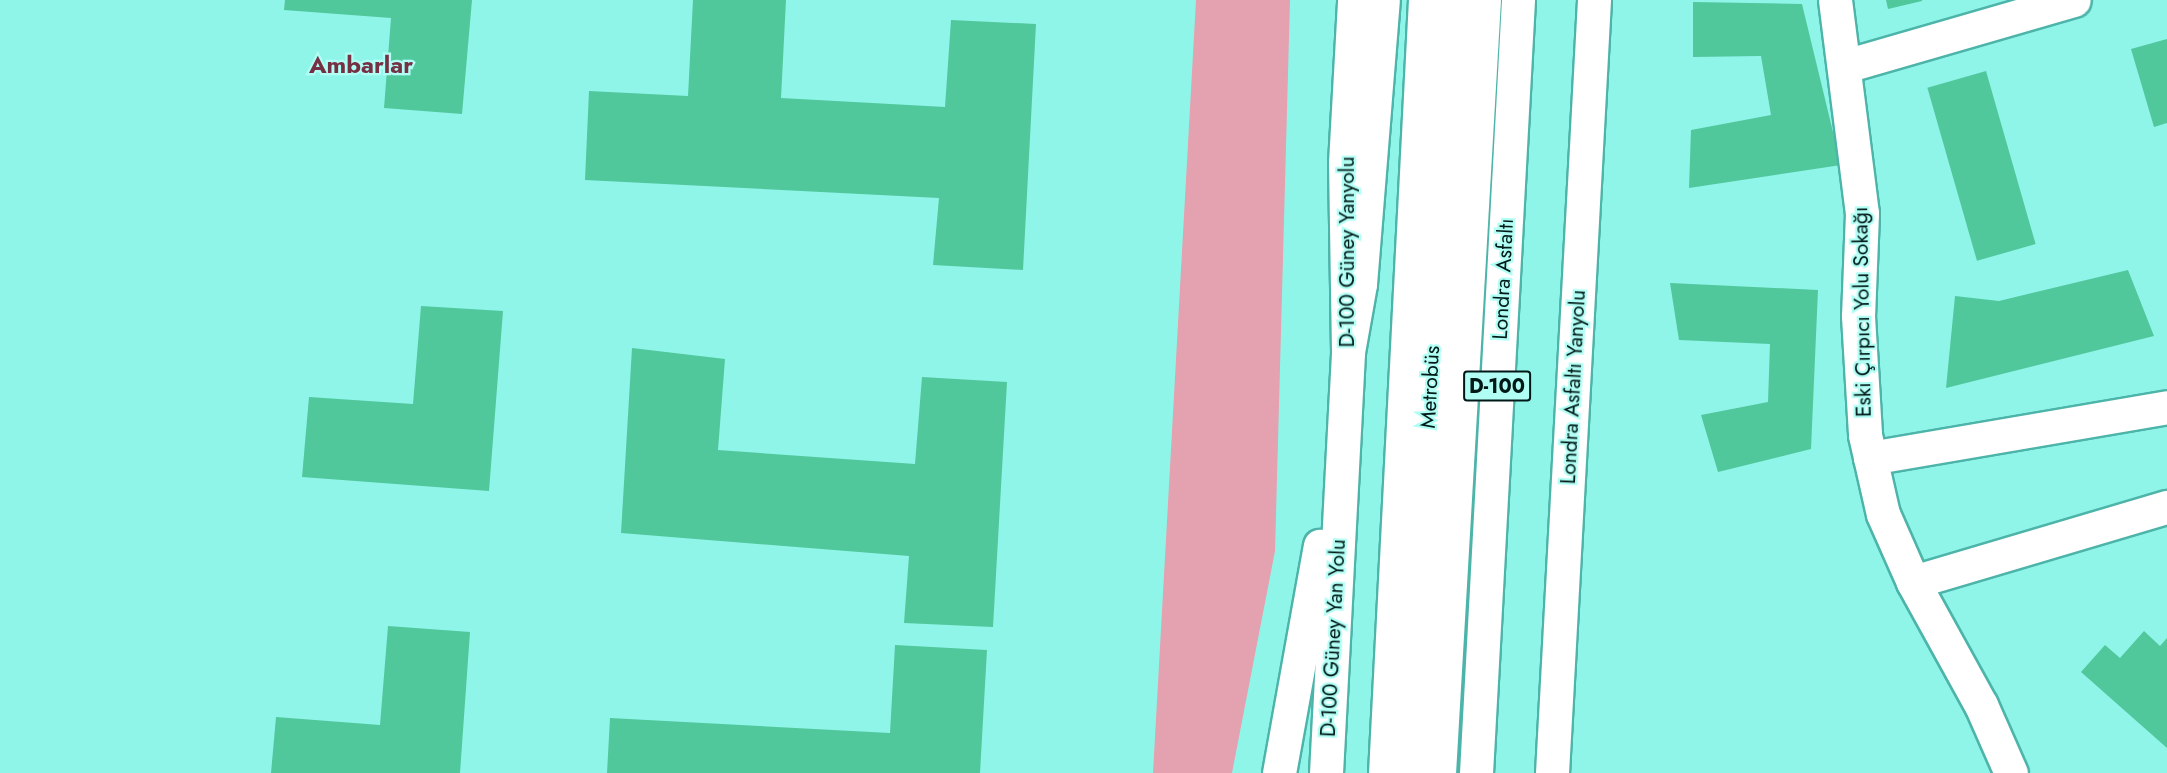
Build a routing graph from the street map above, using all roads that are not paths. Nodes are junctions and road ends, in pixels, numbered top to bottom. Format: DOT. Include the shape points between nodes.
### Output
graph roads {
  1 [pos="1354,0"];
  2 [pos="1383,0"];
  3 [pos="1425,0"];
  4 [pos="1452,0"];
  5 [pos="1484,0"];
  6 [pos="1518,0"];
  7 [pos="1594,0"];
  8 [pos="1835,0"];
  9 [pos="2074,0"];
  10 [pos="1845,66"];
  11 [pos="1348,352"];
  12 [pos="2167,407"];
  13 [pos="1870,458"];
  14 [pos="1339,504"];
  15 [pos="2167,507"];
  16 [pos="1913,582"];
  17 [pos="1279,773"];
  18 [pos="1326,773"];
  19 [pos="1385,773"];
  20 [pos="1408,773"];
  21 [pos="1439,773"];
  22 [pos="1476,773"];
  23 [pos="1552,773"];
  24 [pos="2011,773"];
  1 -- 11 [label="main road, D-100 Güney Yanyolu" via="1345,163"];
  2 -- 11 [label="main road" via="1360,284"];
  3 -- 19 [label="main road"];
  4 -- 20 [label="main road, Metrobüs"];
  5 -- 21 [label="main road"];
  6 -- 22 [label="main road, Londra Asfaltı / D-100"];
  7 -- 23 [label="main road, Londra Asfaltı Yanyolu"];
  8 -- 10 [label="main road, Eski Çırpıcı Yolu Sokağı"];
  9 -- 10 [label="main road"];
  10 -- 13 [label="main road, Eski Çırpıcı Yolu Sokağı" via="1862,213 1858,316 1865,435"];
  11 -- 14 [label="main road, D-100 Güney Yanyolu"];
  12 -- 13 [label="main road"];
  13 -- 16 [label="main road, Eski Çırpıcı Yolu Sokağı" via="1883,514"];
  14 -- 17 [label="main road" via="1322,536"];
  14 -- 18 [label="main road, D-100 Güney Yan Yolu"];
  15 -- 16 [label="main road"];
  16 -- 24 [label="main road, Eski Çırpıcı Yolu Sokağı" via="1981,705"];
}
